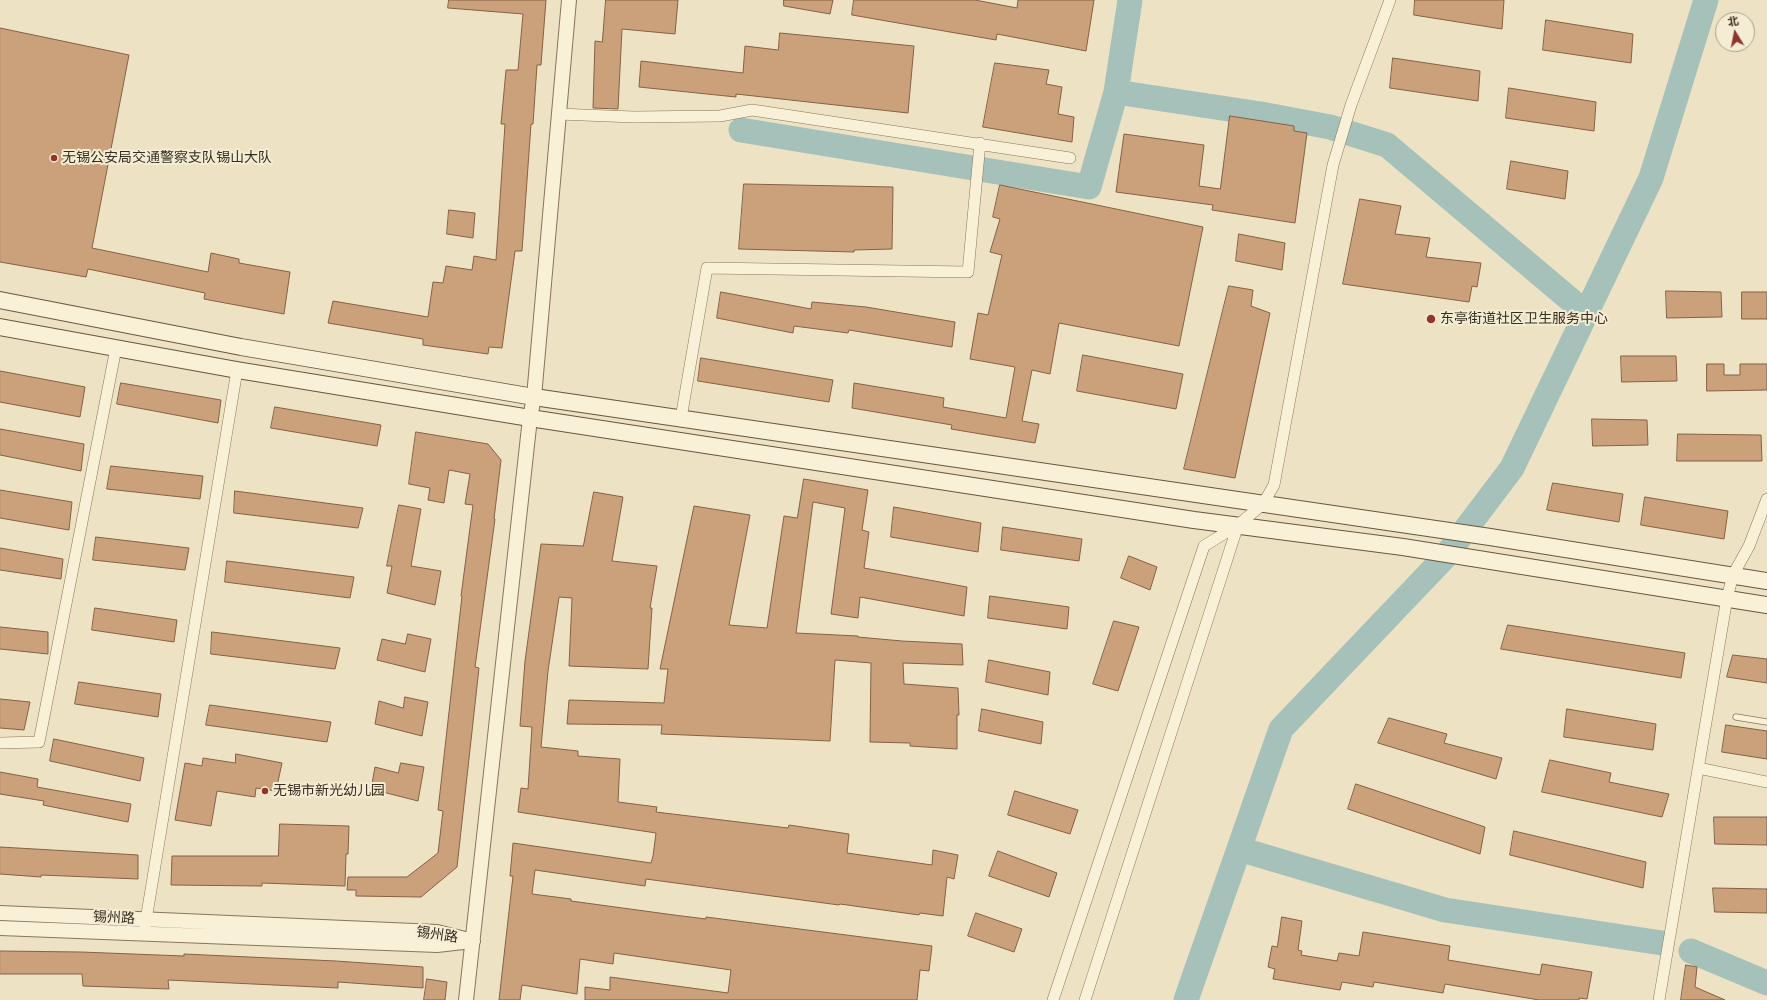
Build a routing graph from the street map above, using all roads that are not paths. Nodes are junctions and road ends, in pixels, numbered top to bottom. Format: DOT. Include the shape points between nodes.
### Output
graph roads {
  1 [pos="569,0"];
  2 [pos="1390,0"];
  3 [pos="558,114"];
  4 [pos="980,144"];
  5 [pos="1070,158"];
  6 [pos="0,300"];
  7 [pos="0,327"];
  8 [pos="116,348"];
  9 [pos="236,370"];
  10 [pos="534,397"];
  11 [pos="530,418"];
  12 [pos="681,418"];
  13 [pos="1767,498"];
  14 [pos="1263,504"];
  15 [pos="1238,525"];
  16 [pos="1733,575"];
  17 [pos="1767,581"];
  18 [pos="1727,598"];
  19 [pos="1767,605"];
  20 [pos="1736,717"];
  21 [pos="1767,722"];
  22 [pos="0,743"];
  23 [pos="1698,768"];
  24 [pos="1767,782"];
  25 [pos="0,913"];
  26 [pos="145,926"];
  27 [pos="0,928"];
  28 [pos="473,941"];
  29 [pos="466,1000"];
  30 [pos="1053,1000"];
  31 [pos="1085,1000"];
  32 [pos="1659,1000"];
  1 -- 3 [label="street"];
  2 -- 14 [label="street" via="1351,105 1333,165 1274,485"];
  3 -- 4 [label="street" via="634,117 720,116 752,110"];
  3 -- 10 [label="street"];
  4 -- 5 [label="street"];
  4 -- 12 [label="street" via="968,272 707,268"];
  6 -- 10 [label="main road" via="248,348"];
  7 -- 8 [label="main road"];
  8 -- 9 [label="main road"];
  8 -- 22 [label="street" via="39,742"];
  9 -- 11 [label="main road"];
  9 -- 26 [label="street"];
  10 -- 11 [label="street"];
  10 -- 12 [label="main road"];
  11 -- 15 [label="main road"];
  11 -- 28 [label="street"];
  12 -- 14 [label="main road"];
  13 -- 16 [label="street" via="1749,546"];
  14 -- 15 [label="street"];
  14 -- 16 [label="main road"];
  15 -- 18 [label="main road" via="1403,547"];
  15 -- 30 [label="street" via="1204,546"];
  15 -- 31 [label="street"];
  16 -- 17 [label="main road"];
  16 -- 18 [label="street"];
  18 -- 19 [label="main road"];
  18 -- 23 [label="street"];
  20 -- 21 [label="lane"];
  23 -- 24 [label="street"];
  23 -- 32 [label="street"];
  25 -- 26 [label="street, 锡州路"];
  26 -- 27 [label="street, 锡州路"];
  26 -- 28 [label="street, 锡州路" via="437,932"];
  28 -- 29 [label="street"];
}
